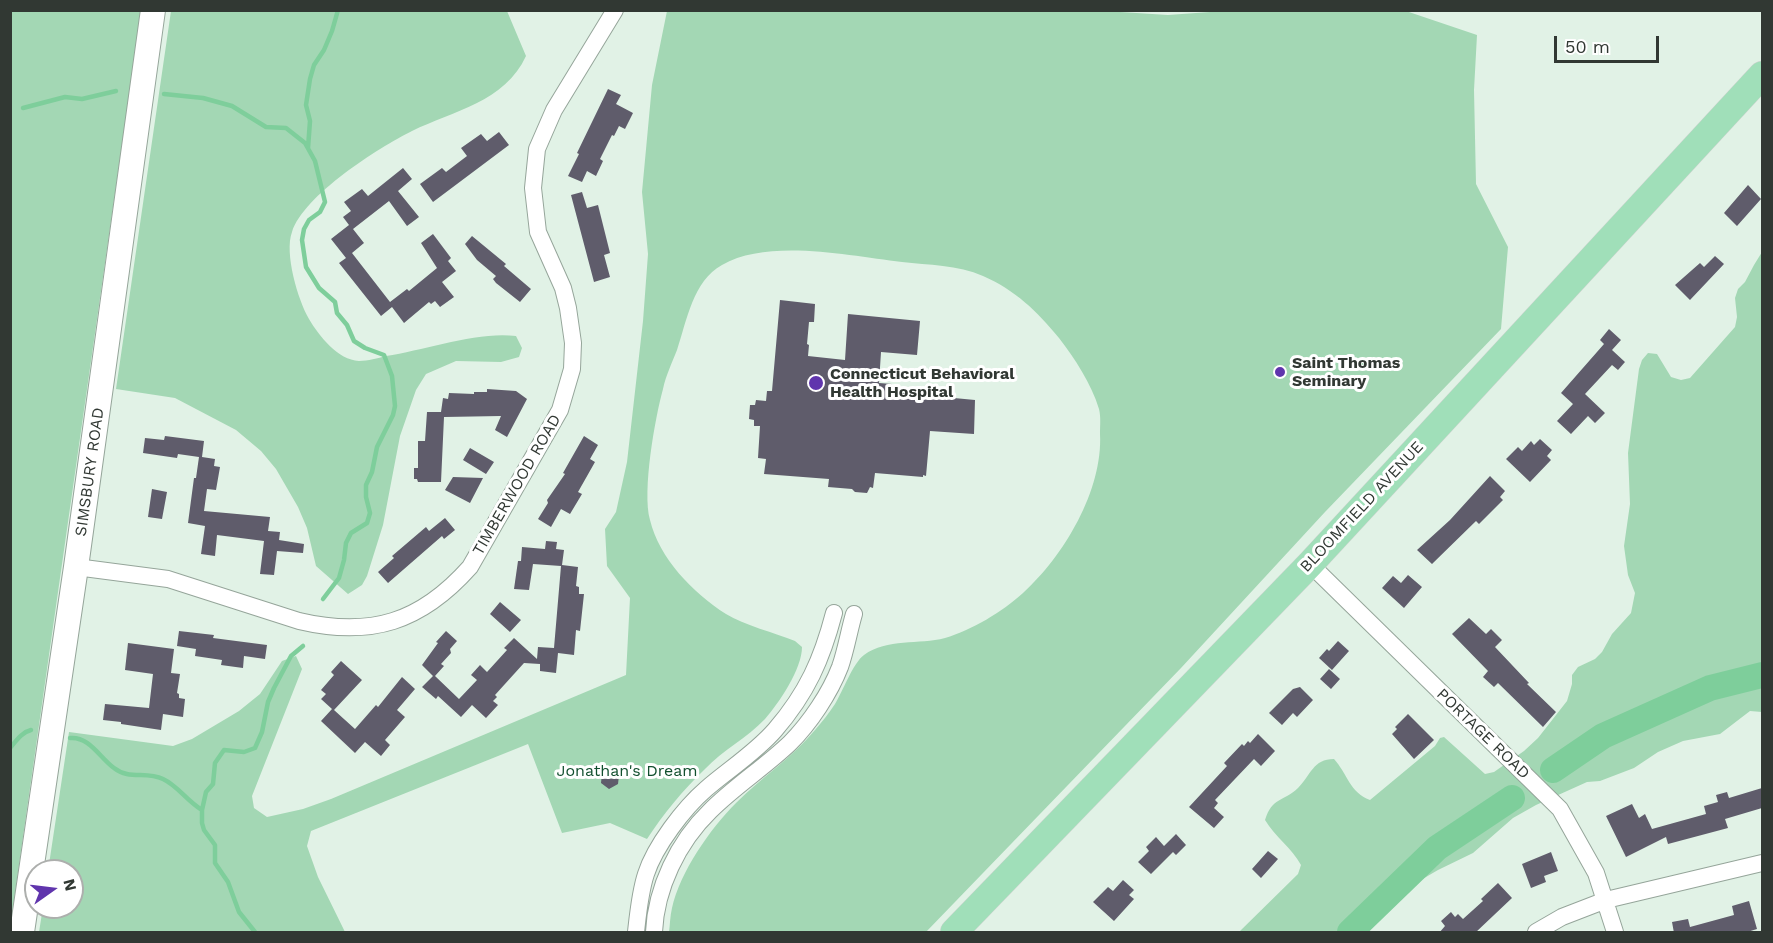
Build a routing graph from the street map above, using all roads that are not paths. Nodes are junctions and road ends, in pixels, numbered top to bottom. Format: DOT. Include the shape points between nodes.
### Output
graph roads {
  1 [pos="153,10"];
  2 [pos="615,10"];
  3 [pos="1762,75"];
  4 [pos="1310,564"];
  5 [pos="76,567"];
  6 [pos="834,613"];
  7 [pos="854,614"];
  8 [pos="1762,863"];
  9 [pos="1606,900"];
  10 [pos="22,933"];
  11 [pos="636,933"];
  12 [pos="654,933"];
  13 [pos="954,933"];
  14 [pos="1536,933"];
  15 [pos="1615,933"];
  1 -- 5 [label="main road, SIMSBURY ROAD"];
  2 -- 5 [label="street, TIMBERWOOD ROAD" via="554,110 537,149 533,188 538,232 563,288 571,325 572,369 567,388 560,410 470,567 457,581 407,617 380,625 344,627 299,621 153,576"];
  3 -- 4 [label="main road, BLOOMFIELD AVENUE"];
  4 -- 9 [label="street, PORTAGE ROAD" via="1560,809 1596,873"];
  4 -- 13 [label="main road, BLOOMFIELD AVENUE"];
  5 -- 10 [label="main road, SIMSBURY ROAD"];
  6 -- 11 [label="street" via="825,646 798,702 759,746 704,790 662,843 645,874"];
  7 -- 12 [label="street" via="840,667 808,720 790,742 709,812 683,844 662,890"];
  8 -- 9 [label="street"];
  9 -- 14 [label="street" via="1562,917"];
  9 -- 15 [label="street, PORTAGE ROAD"];
}
